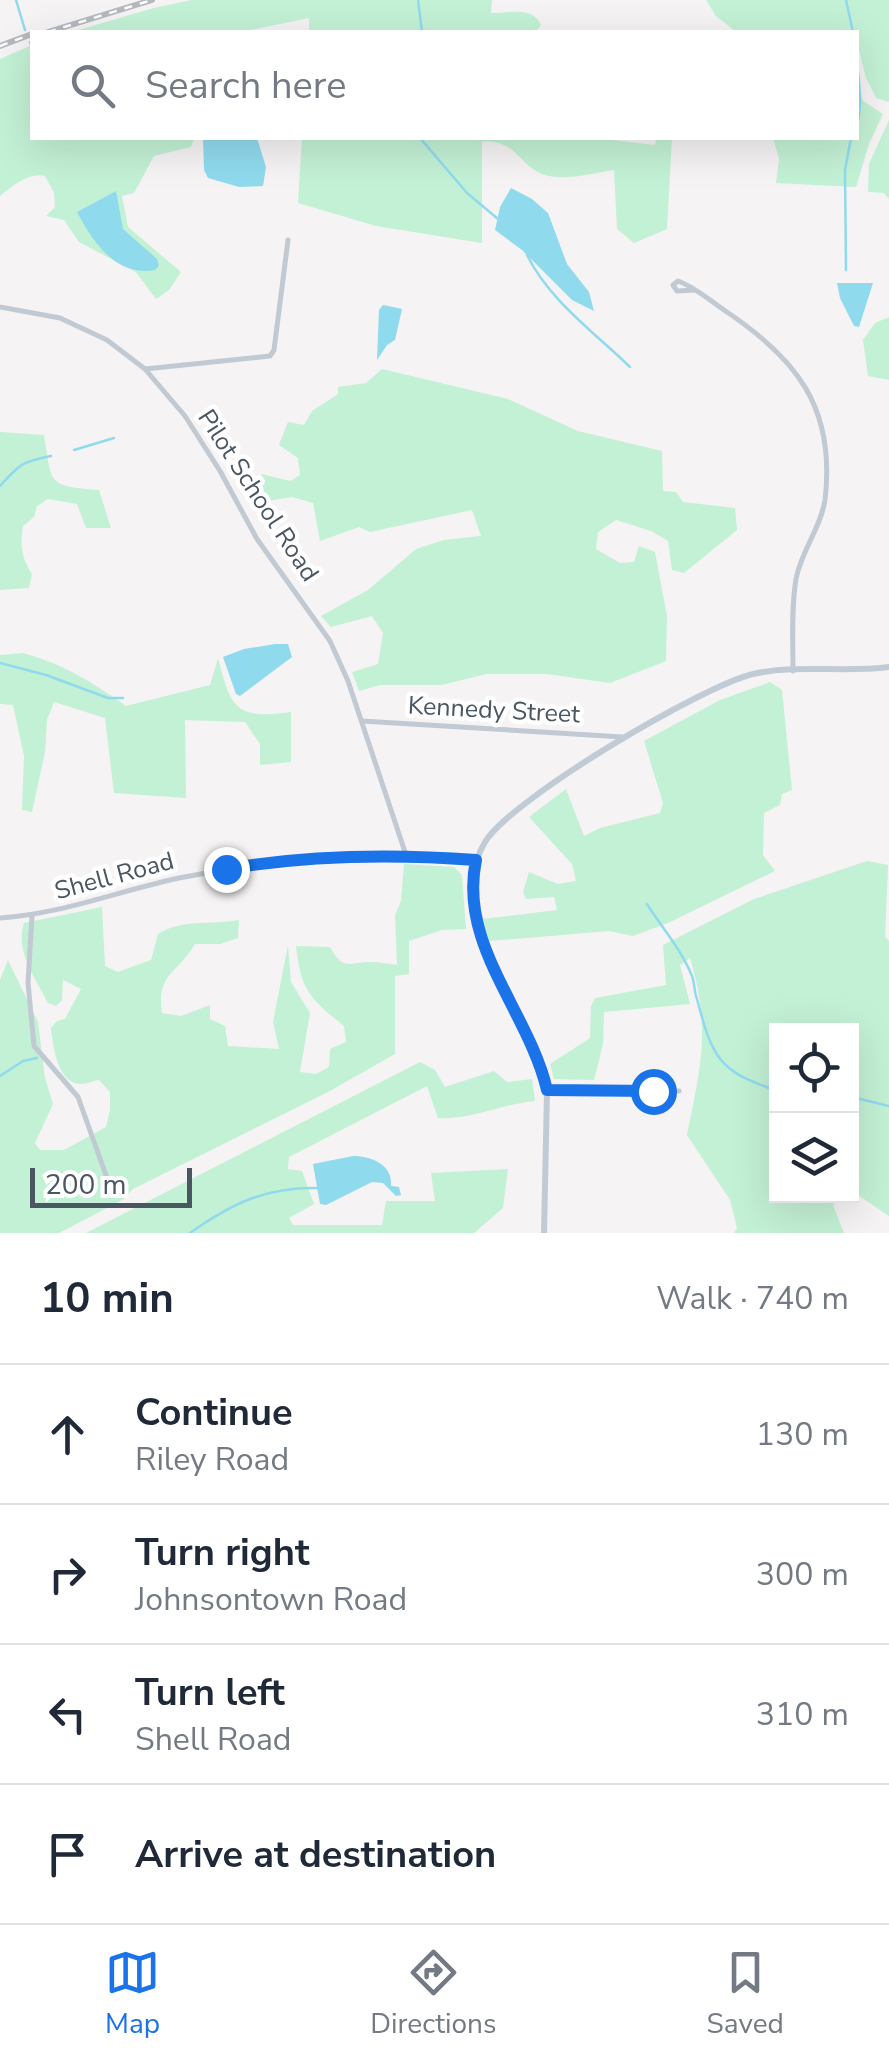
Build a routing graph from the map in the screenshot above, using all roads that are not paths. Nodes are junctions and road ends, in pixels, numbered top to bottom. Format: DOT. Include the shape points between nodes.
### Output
graph roads {
  1 [pos="288,240"];
  2 [pos="696,290"];
  3 [pos="0,307"];
  4 [pos="144,370"];
  5 [pos="889,667"];
  6 [pos="793,671"];
  7 [pos="362,721"];
  8 [pos="624,737"];
  9 [pos="406,855"];
  10 [pos="476,860"];
  11 [pos="32,916"];
  12 [pos="0,918"];
  13 [pos="547,1090"];
  14 [pos="679,1091"];
  15 [pos="112,1192"];
  16 [pos="544,1233"];
  1 -- 4 [label="street" via="270,356"];
  2 -- 6 [label="street" via="776,347 820,418 825,497 796,578"];
  3 -- 4 [label="street, Pilot School Road" via="83,326"];
  4 -- 7 [label="street, Pilot School Road" via="185,416 257,540 323,630"];
  5 -- 6 [label="street"];
  6 -- 8 [label="street" via="725,684"];
  7 -- 8 [label="street, Kennedy Street"];
  7 -- 9 [label="street, Pilot School Road"];
  8 -- 10 [label="street" via="505,820"];
  9 -- 10 [label="street, Shell Road"];
  9 -- 11 [label="street, Shell Road" via="248,865"];
  10 -- 13 [label="street" via="479,928"];
  11 -- 12 [label="street, Shell Road"];
  11 -- 15 [label="street" via="28,983 34,1046 78,1097"];
  13 -- 14 [label="street"];
  13 -- 16 [label="street"];
}
